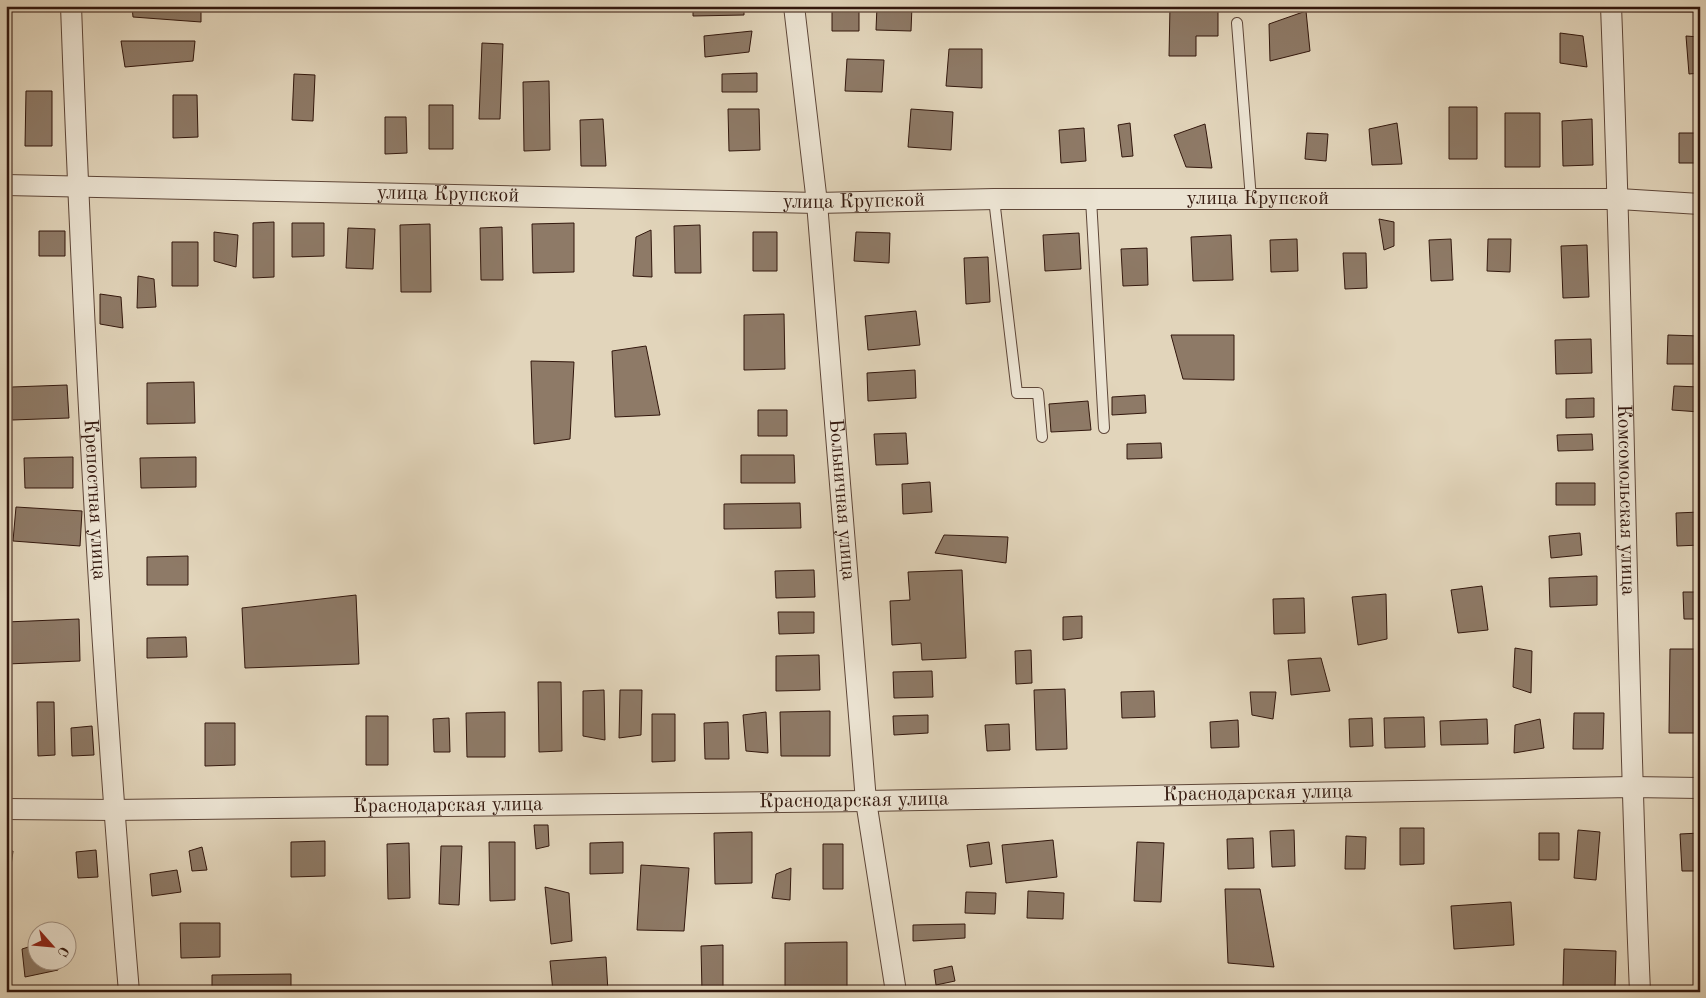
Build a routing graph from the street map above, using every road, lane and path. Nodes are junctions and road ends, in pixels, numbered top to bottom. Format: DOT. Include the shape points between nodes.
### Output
graph roads {
  1 [pos="71,6"];
  2 [pos="794,6"];
  3 [pos="1611,6"];
  4 [pos="1700,7"];
  5 [pos="1237,23"];
  6 [pos="6,185"];
  7 [pos="78,186"];
  8 [pos="1619,198"];
  9 [pos="994,199"];
  10 [pos="1091,199"];
  11 [pos="1250,199"];
  12 [pos="817,203"];
  13 [pos="1700,204"];
  14 [pos="1104,428"];
  15 [pos="1042,436"];
  16 [pos="1632,787"];
  17 [pos="1700,788"];
  18 [pos="866,801"];
  19 [pos="6,809"];
  20 [pos="113,810"];
  21 [pos="129,992"];
  22 [pos="896,992"];
  23 [pos="1640,992"];
  1 -- 7 [label="street, Крепостная улица"];
  2 -- 12 [label="street, Больничная улица"];
  3 -- 4 [label="lane"];
  3 -- 8 [label="street, Комсомольская улица"];
  5 -- 11 [label="lane"];
  6 -- 7 [label="street, улица Крупской"];
  7 -- 12 [label="street, улица Крупской"];
  7 -- 20 [label="street, Крепостная улица"];
  8 -- 11 [label="street, улица Крупской"];
  8 -- 13 [label="street, улица Крупской"];
  8 -- 16 [label="street, Комсомольская улица"];
  9 -- 10 [label="street, улица Крупской"];
  9 -- 12 [label="street, улица Крупской"];
  9 -- 15 [label="lane" via="1017,394 1038,392"];
  10 -- 11 [label="street, улица Крупской"];
  10 -- 14 [label="lane"];
  12 -- 18 [label="street, Больничная улица"];
  16 -- 17 [label="street, Краснодарская улица"];
  16 -- 18 [label="street, Краснодарская улица"];
  16 -- 23 [label="street, Комсомольская улица"];
  18 -- 20 [label="street, Краснодарская улица"];
  18 -- 22 [label="street, Больничная улица"];
  19 -- 20 [label="street, Краснодарская улица"];
  20 -- 21 [label="street, Крепостная улица"];
}
